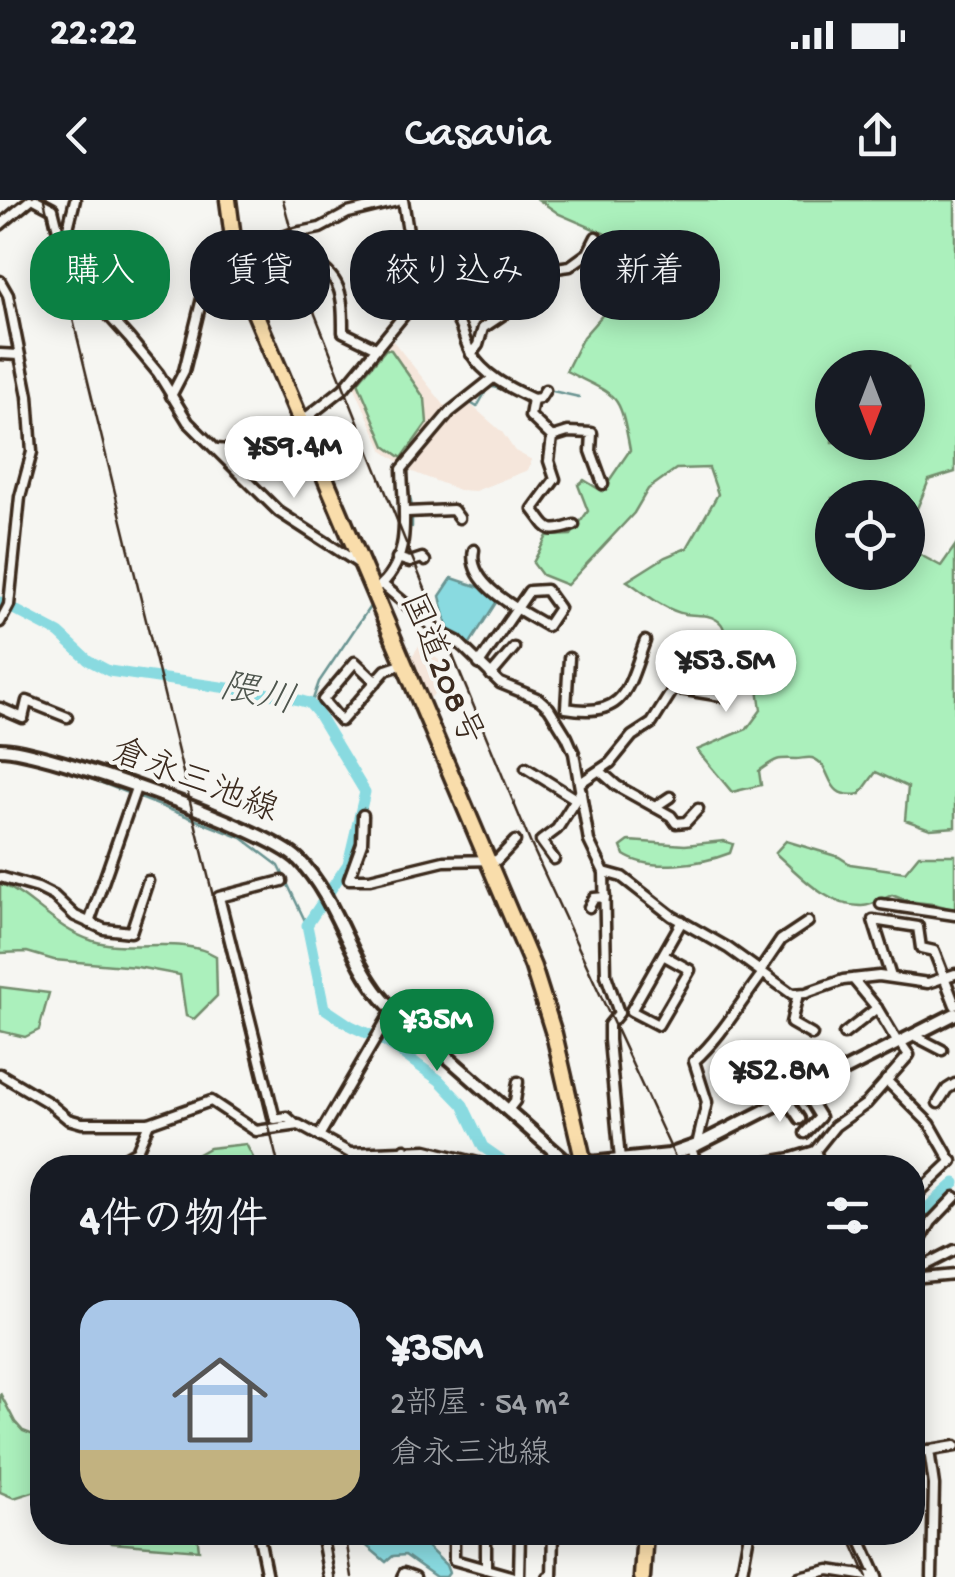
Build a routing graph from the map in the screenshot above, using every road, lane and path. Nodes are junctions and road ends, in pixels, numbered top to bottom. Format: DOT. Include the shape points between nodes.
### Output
graph roads {
  1 [pos="33,200"];
  2 [pos="75,200"];
  3 [pos="228,200"];
  4 [pos="402,200"];
  5 [pos="0,225"];
  6 [pos="59,230"];
  7 [pos="68,230"];
  8 [pos="232,230"];
  9 [pos="310,230"];
  10 [pos="408,230"];
  11 [pos="580,259"];
  12 [pos="330,274"];
  13 [pos="0,281"];
  14 [pos="114,320"];
  15 [pos="197,320"];
  16 [pos="257,320"];
  17 [pos="399,320"];
  18 [pos="457,320"];
  19 [pos="374,347"];
  20 [pos="0,354"];
  21 [pos="471,354"];
  22 [pos="19,355"];
  23 [pos="494,378"];
  24 [pos="545,390"];
  25 [pos="171,396"];
  26 [pos="533,399"];
  27 [pos="301,422"];
  28 [pos="552,437"];
  29 [pos="217,449"];
  30 [pos="603,484"];
  31 [pos="407,512"];
  32 [pos="459,518"];
  33 [pos="574,526"];
  34 [pos="474,550"];
  35 [pos="396,558"];
  36 [pos="425,561"];
  37 [pos="362,566"];
  38 [pos="377,593"];
  39 [pos="518,608"];
  40 [pos="2,619"];
  41 [pos="645,641"];
  42 [pos="514,648"];
  43 [pos="678,654"];
  44 [pos="569,658"];
  45 [pos="404,664"];
  46 [pos="479,664"];
  47 [pos="734,669"];
  48 [pos="490,674"];
  49 [pos="376,682"];
  50 [pos="674,688"];
  51 [pos="0,708"];
  52 [pos="566,708"];
  53 [pos="67,716"];
  54 [pos="558,721"];
  55 [pos="0,750"];
  56 [pos="526,768"];
  57 [pos="600,771"];
  58 [pos="580,787"];
  59 [pos="136,788"];
  60 [pos="670,797"];
  61 [pos="574,798"];
  62 [pos="655,807"];
  63 [pos="698,809"];
  64 [pos="363,815"];
  65 [pos="514,840"];
  66 [pos="554,859"];
  67 [pos="488,862"];
  68 [pos="604,872"];
  69 [pos="0,876"];
  70 [pos="282,880"];
  71 [pos="148,881"];
  72 [pos="605,897"];
  73 [pos="881,904"];
  74 [pos="589,907"];
  75 [pos="955,916"];
  76 [pos="682,921"];
  77 [pos="808,922"];
  78 [pos="89,923"];
  79 [pos="663,956"];
  80 [pos="761,972"];
  81 [pos="955,974"];
  82 [pos="891,977"];
  83 [pos="945,978"];
  84 [pos="853,979"];
  85 [pos="798,994"];
  86 [pos="955,1005"];
  87 [pos="878,1008"];
  88 [pos="393,1009"];
  89 [pos="955,1014"];
  90 [pos="844,1034"];
  91 [pos="812,1035"];
  92 [pos="913,1036"];
  93 [pos="899,1043"];
  94 [pos="942,1050"];
  95 [pos="763,1063"];
  96 [pos="0,1074"];
  97 [pos="886,1080"];
  98 [pos="518,1082"];
  99 [pos="955,1084"];
  100 [pos="804,1091"];
  101 [pos="787,1100"];
  102 [pos="938,1103"];
  103 [pos="508,1110"];
  104 [pos="800,1119"];
  105 [pos="148,1123"];
  106 [pos="296,1125"];
  107 [pos="804,1132"];
  108 [pos="319,1136"];
  109 [pos="694,1146"];
  110 [pos="405,1149"];
  111 [pos="815,1151"];
  112 [pos="357,1154"];
  113 [pos="130,1155"];
  114 [pos="404,1155"];
  115 [pos="445,1155"];
  116 [pos="559,1155"];
  117 [pos="582,1155"];
  118 [pos="619,1155"];
  119 [pos="669,1155"];
  120 [pos="696,1155"];
  121 [pos="802,1155"];
  122 [pos="817,1155"];
  123 [pos="953,1160"];
  124 [pos="925,1186"];
  125 [pos="955,1198"];
  126 [pos="925,1231"];
  127 [pos="955,1250"];
  128 [pos="925,1267"];
  129 [pos="925,1275"];
  130 [pos="955,1275"];
  131 [pos="955,1446"];
  132 [pos="929,1450"];
  133 [pos="925,1451"];
  134 [pos="261,1545"];
  135 [pos="323,1545"];
  136 [pos="454,1545"];
  137 [pos="486,1545"];
  138 [pos="519,1545"];
  139 [pos="553,1545"];
  140 [pos="644,1545"];
  141 [pos="747,1545"];
  142 [pos="862,1545"];
  143 [pos="468,1565"];
  144 [pos="486,1569"];
  145 [pos="499,1575"];
  146 [pos="860,1576"];
  147 [pos="267,1577"];
  148 [pos="329,1577"];
  149 [pos="402,1577"];
  150 [pos="416,1577"];
  151 [pos="464,1577"];
  152 [pos="516,1577"];
  153 [pos="548,1577"];
  154 [pos="642,1577"];
  155 [pos="741,1577"];
  156 [pos="798,1577"];
  157 [pos="876,1577"];
  158 [pos="932,1577"];
  1 -- 5 [label="street"];
  1 -- 6 [label="street" via="53,209"];
  2 -- 7 [label="street"];
  3 -- 8 [label="highway, 国道208号"];
  4 -- 9 [label="street"];
  4 -- 10 [label="street"];
  11 -- 21 [label="street" via="537,281 520,303 483,328"];
  12 -- 19 [label="street" via="342,292 342,332"];
  13 -- 22 [label="street"];
  14 -- 25 [label="street"];
  15 -- 25 [label="street"];
  16 -- 27 [label="highway, 国道208号"];
  17 -- 19 [label="street"];
  18 -- 21 [label="street"];
  19 -- 27 [label="street" via="343,389"];
  20 -- 22 [label="street"];
  21 -- 23 [label="street"];
  22 -- 40 [label="street" via="32,452"];
  23 -- 26 [label="street"];
  23 -- 31 [label="street" via="450,412 402,469"];
  24 -- 26 [label="street"];
  25 -- 29 [label="street"];
  26 -- 28 [label="street" via="530,416"];
  27 -- 29 [label="street" via="260,454"];
  27 -- 37 [label="highway, 国道208号"];
  28 -- 30 [label="street" via="595,432 591,452"];
  28 -- 33 [label="street" via="555,479 532,508 552,530"];
  29 -- 37 [label="street" via="278,512"];
  31 -- 32 [label="street" via="453,510"];
  31 -- 35 [label="street"];
  34 -- 39 [label="street" via="481,580"];
  35 -- 36 [label="street"];
  35 -- 38 [label="street"];
  37 -- 38 [label="highway, 国道208号"];
  38 -- 45 [label="highway, 国道208号"];
  38 -- 46 [label="street" via="457,642"];
  39 -- 39 [label="street" via="529,591 546,590 559,608 546,626"];
  39 -- 46 [label="street"];
  41 -- 52 [label="street" via="623,697 588,712"];
  42 -- 48 [label="street"];
  43 -- 50 [label="street"];
  44 -- 52 [label="street"];
  45 -- 49 [label="street"];
  45 -- 67 [label="highway, 国道208号"];
  46 -- 48 [label="street"];
  47 -- 50 [label="street" via="728,697"];
  48 -- 54 [label="street" via="539,698"];
  49 -- 49 [label="street" via="341,721 324,700 355,662"];
  50 -- 57 [label="street" via="652,723"];
  51 -- 53 [label="street" via="23,718 27,701"];
  52 -- 54 [label="street"];
  54 -- 58 [label="street"];
  55 -- 59 [label="main road, 倉永三池線" via="18,749"];
  56 -- 61 [label="street"];
  57 -- 58 [label="street"];
  57 -- 62 [label="street"];
  58 -- 61 [label="street"];
  58 -- 68 [label="street" via="589,841"];
  59 -- 78 [label="street"];
  59 -- 88 [label="main road, 倉永三池線" via="269,838 302,862"];
  60 -- 62 [label="street"];
  61 -- 66 [label="street" via="557,829 540,841"];
  62 -- 63 [label="street" via="681,824"];
  64 -- 67 [label="street" via="362,843 349,879 370,880 444,860"];
  65 -- 67 [label="street" via="503,856"];
  67 -- 117 [label="highway, 国道208号" via="544,1001"];
  68 -- 72 [label="street"];
  68 -- 76 [label="street"];
  69 -- 78 [label="street" via="38,888"];
  70 -- 106 [label="street" via="219,897 275,1118"];
  71 -- 78 [label="street" via="131,932"];
  72 -- 74 [label="street"];
  72 -- 118 [label="street" via="606,975 619,1013 609,1025 608,1050"];
  73 -- 75 [label="street"];
  76 -- 79 [label="street"];
  76 -- 80 [label="street"];
  77 -- 80 [label="street" via="782,940"];
  79 -- 79 [label="street" via="631,1010 658,1025 690,970"];
  80 -- 85 [label="street"];
  80 -- 109 [label="street" via="694,1062 707,1102"];
  81 -- 83 [label="street"];
  82 -- 83 [label="street" via="928,984"];
  82 -- 83 [label="street" via="873,920 918,927 922,948 934,951"];
  82 -- 84 [label="street"];
  83 -- 86 [label="street"];
  84 -- 85 [label="street"];
  84 -- 87 [label="street"];
  85 -- 91 [label="street" via="792,1023"];
  87 -- 90 [label="street"];
  87 -- 93 [label="street"];
  88 -- 103 [label="main road, 倉永三池線"];
  88 -- 108 [label="street"];
  89 -- 92 [label="main road"];
  92 -- 93 [label="main road"];
  92 -- 94 [label="street"];
  93 -- 97 [label="street" via="908,1055"];
  93 -- 100 [label="main road"];
  95 -- 101 [label="street" via="784,1076"];
  96 -- 105 [label="street" via="74,1122"];
  97 -- 111 [label="street"];
  97 -- 123 [label="street" via="938,1134"];
  98 -- 103 [label="street"];
  99 -- 102 [label="street"];
  100 -- 101 [label="main road"];
  100 -- 107 [label="street" via="820,1116"];
  101 -- 104 [label="street"];
  101 -- 109 [label="main road"];
  103 -- 116 [label="main road, 倉永三池線"];
  105 -- 106 [label="street" via="211,1102 256,1130"];
  105 -- 113 [label="street"];
  106 -- 108 [label="street"];
  108 -- 112 [label="street"];
  109 -- 119 [label="main road"];
  109 -- 120 [label="street"];
  110 -- 112 [label="street"];
  110 -- 114 [label="street"];
  110 -- 115 [label="street"];
  111 -- 121 [label="street"];
  111 -- 122 [label="street"];
  123 -- 124 [label="street"];
  125 -- 126 [label="street"];
  127 -- 128 [label="street"];
  129 -- 130 [label="street"];
  131 -- 132 [label="street"];
  132 -- 133 [label="street"];
  132 -- 158 [label="street"];
  134 -- 147 [label="street"];
  135 -- 148 [label="street"];
  136 -- 143 [label="street" via="454,1560"];
  137 -- 144 [label="street"];
  138 -- 152 [label="street"];
  139 -- 153 [label="street"];
  140 -- 154 [label="highway"];
  141 -- 155 [label="street"];
  142 -- 157 [label="street"];
  143 -- 144 [label="street"];
  143 -- 151 [label="street"];
  144 -- 145 [label="street"];
  145 -- 152 [label="street"];
  146 -- 156 [label="street" via="829,1570"];
  146 -- 157 [label="street"];
  149 -- 150 [label="street"];
}
